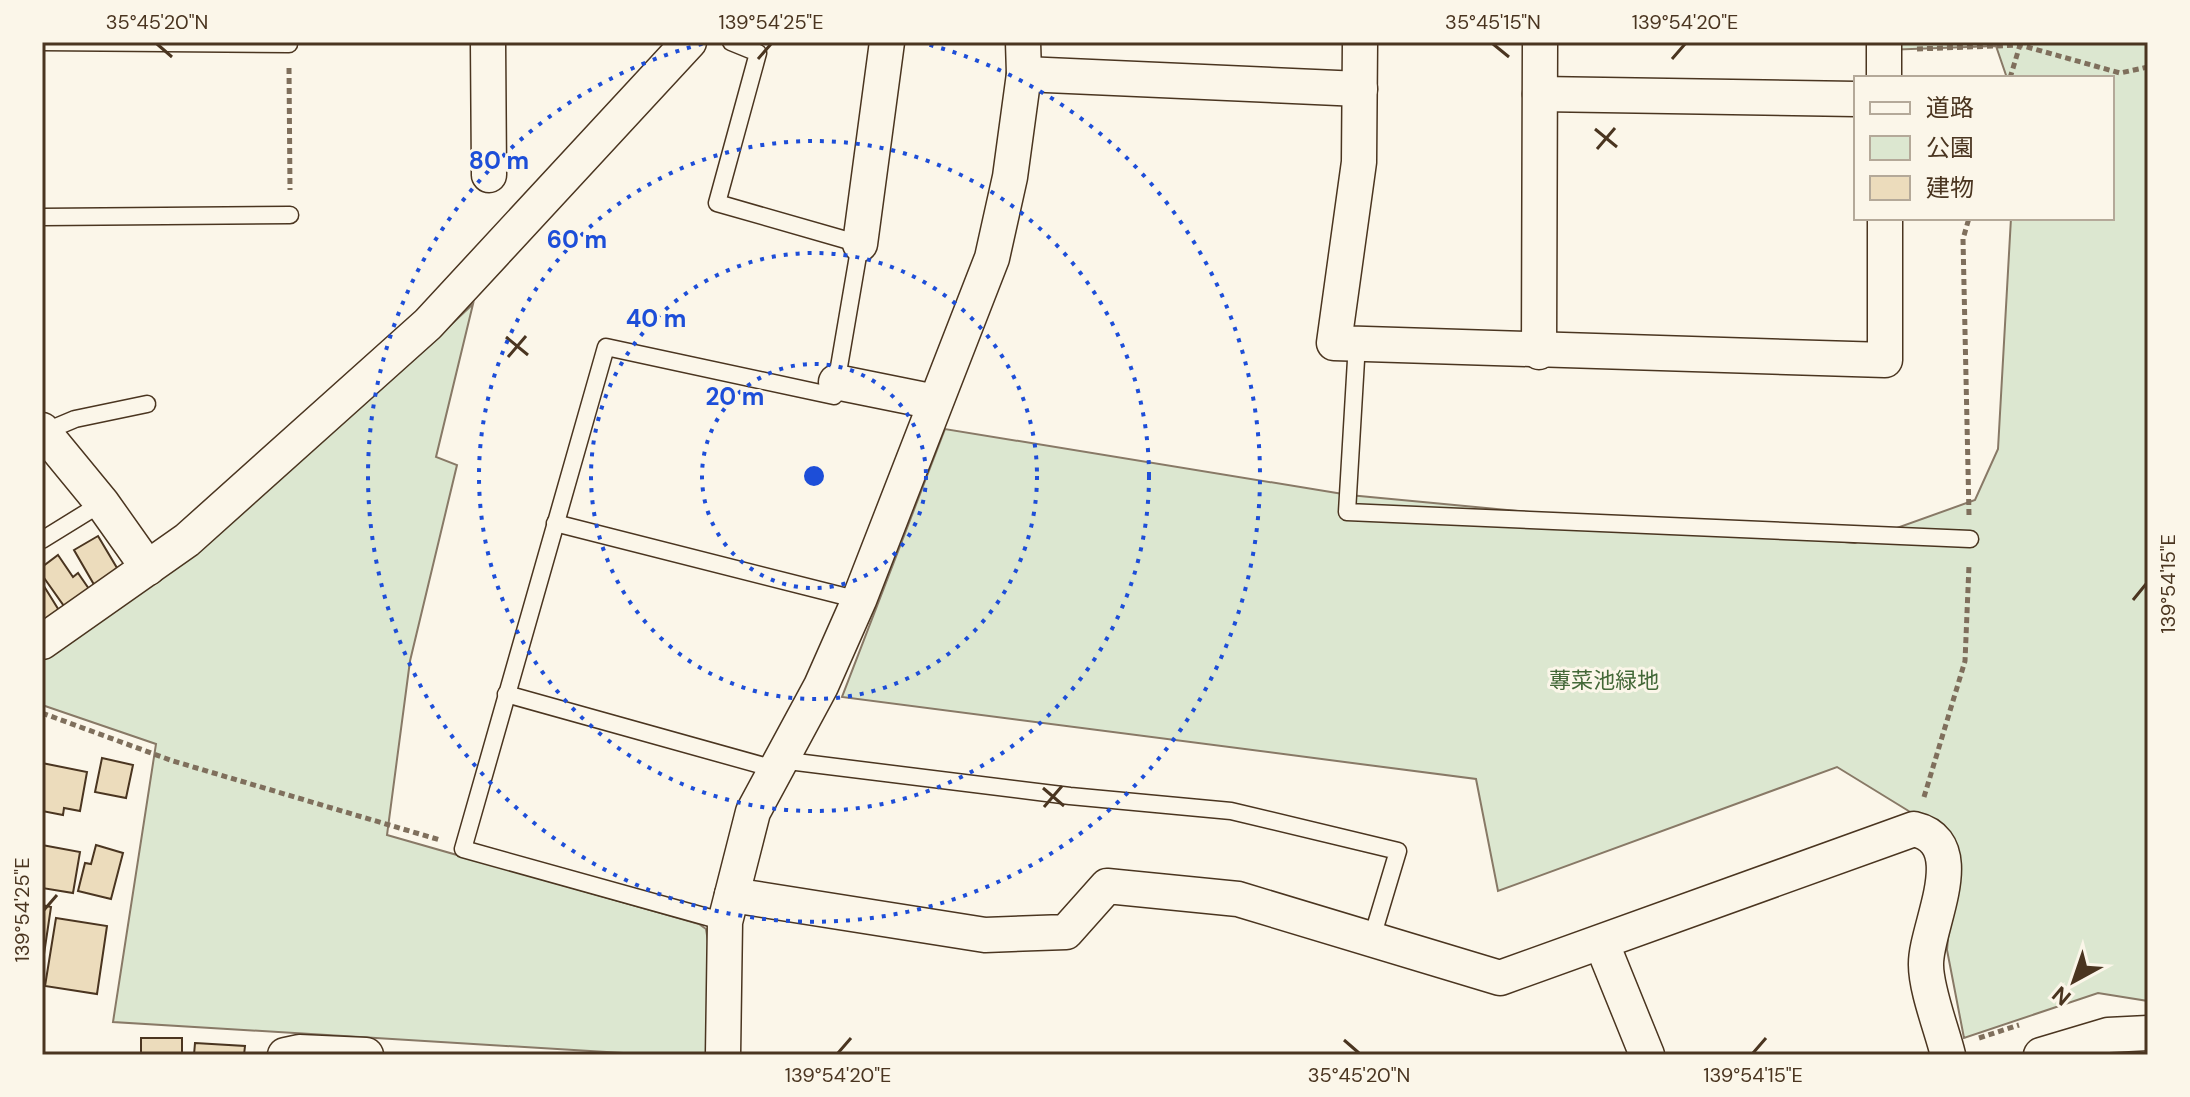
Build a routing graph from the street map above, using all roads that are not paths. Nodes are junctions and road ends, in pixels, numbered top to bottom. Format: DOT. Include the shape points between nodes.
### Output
graph roads {
  1 [pos="42,42"];
  2 [pos="488,42"];
  3 [pos="689,42"];
  4 [pos="731,42"];
  5 [pos="887,42"];
  6 [pos="1360,42"];
  7 [pos="1540,42"];
  8 [pos="289,44"];
  9 [pos="1023,58"];
  10 [pos="1360,89"];
  11 [pos="1540,94"];
  12 [pos="1854,99"];
  13 [pos="489,175"];
  14 [pos="290,215"];
  15 [pos="42,217"];
  16 [pos="1885,220"];
  17 [pos="860,244"];
  18 [pos="1357,343"];
  19 [pos="1539,352"];
  20 [pos="836,382"];
  21 [pos="935,402"];
  22 [pos="147,404"];
  23 [pos="43,431"];
  24 [pos="102,503"];
  25 [pos="555,523"];
  26 [pos="1970,539"];
  27 [pos="42,540"];
  28 [pos="148,568"];
  29 [pos="859,600"];
  30 [pos="42,642"];
  31 [pos="506,694"];
  32 [pos="778,764"];
  33 [pos="728,909"];
  34 [pos="1371,941"];
  35 [pos="1602,944"];
  36 [pos="2148,1033"];
  37 [pos="285,1055"];
  38 [pos="366,1055"];
  39 [pos="723,1055"];
  40 [pos="1647,1055"];
  41 [pos="1948,1055"];
  42 [pos="2041,1055"];
  1 -- 8 [label="lane"];
  2 -- 13 [label="street"];
  3 -- 28 [label="street" via="428,324 187,540"];
  4 -- 17 [label="lane" via="758,53 717,203"];
  5 -- 17 [label="street"];
  6 -- 10 [label="street"];
  7 -- 11 [label="street"];
  9 -- 10 [label="street"];
  9 -- 21 [label="street" via="1010,177 992,258"];
  10 -- 18 [label="street" via="1359,162 1334,343"];
  11 -- 12 [label="street"];
  11 -- 19 [label="street"];
  14 -- 15 [label="lane"];
  16 -- 19 [label="street" via="1885,360"];
  17 -- 20 [label="lane"];
  18 -- 19 [label="street"];
  18 -- 26 [label="lane" via="1347,512"];
  20 -- 21 [label="street"];
  20 -- 25 [label="lane" via="834,396 606,347"];
  21 -- 29 [label="street"];
  22 -- 23 [label="lane"];
  23 -- 24 [label="street"];
  24 -- 27 [label="lane"];
  24 -- 28 [label="street"];
  25 -- 29 [label="lane"];
  25 -- 31 [label="lane"];
  28 -- 30 [label="street"];
  29 -- 32 [label="street" via="821,686"];
  31 -- 32 [label="lane"];
  31 -- 33 [label="lane" via="463,849"];
  32 -- 33 [label="street" via="753,812"];
  32 -- 34 [label="lane" via="1231,811 1398,851"];
  33 -- 34 [label="street" via="985,935 1066,932 1107,886 1131,886 1238,899"];
  33 -- 39 [label="street"];
  34 -- 35 [label="street" via="1500,978"];
  35 -- 40 [label="street"];
  35 -- 41 [label="street" via="1914,829 1929,832 1939,843 1944,868 1926,965"];
  36 -- 42 [label="street" via="2108,1035"];
  37 -- 38 [label="street"];
}
